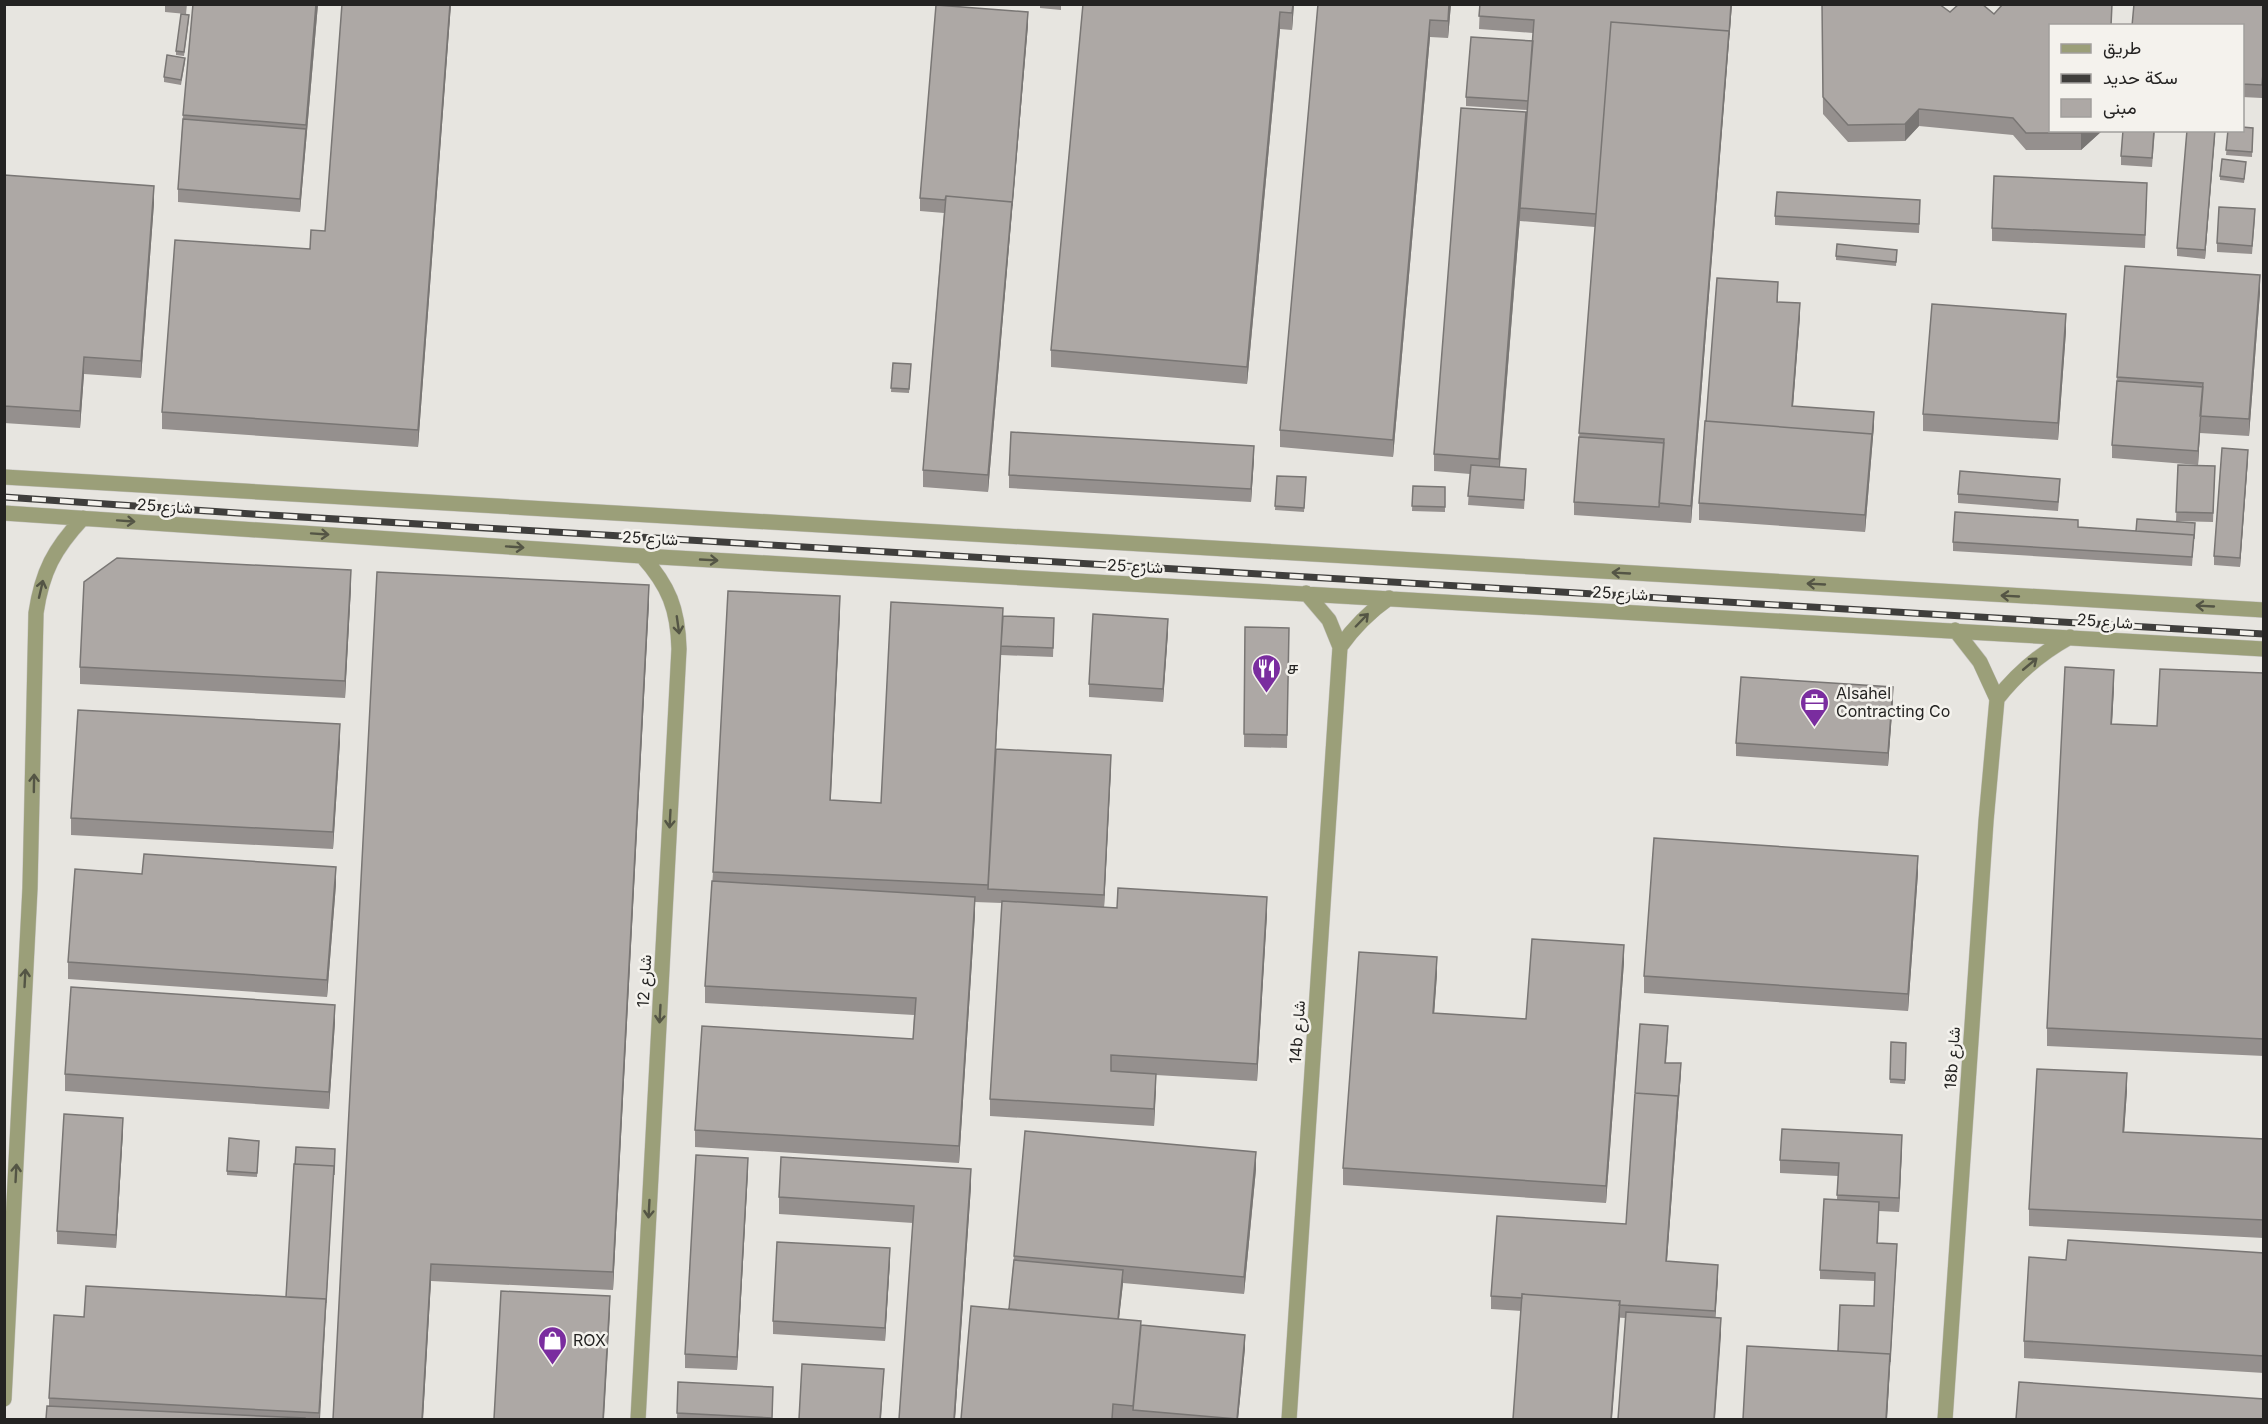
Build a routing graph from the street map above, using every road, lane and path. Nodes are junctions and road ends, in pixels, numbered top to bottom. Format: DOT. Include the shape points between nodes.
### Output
graph roads {
  1 [pos="4,477"];
  2 [pos="4,513"];
  3 [pos="83,518"];
  4 [pos="642,556"];
  5 [pos="1306,593"];
  6 [pos="1389,598"];
  7 [pos="2264,610"];
  8 [pos="1955,630"];
  9 [pos="2070,637"];
  10 [pos="1340,647"];
  11 [pos="2264,649"];
  12 [pos="1997,699"];
  13 [pos="4,1399"];
  14 [pos="638,1419"];
  15 [pos="1289,1419"];
  16 [pos="1946,1419"];
  7 -- 1 [label="street, شارع 25, one-way"];
  2 -- 3 [label="street, شارع 25"];
  3 -- 4 [label="street, شارع 25, one-way"];
  13 -- 3 [label="street, one-way" via="33,810 36,613 40,586 50,561"];
  4 -- 5 [label="street, شارع 25, one-way"];
  4 -- 14 [label="street, شارع 12, one-way" via="672,598 679,623 679,650"];
  5 -- 6 [label="street, شارع 25"];
  5 -- 10 [label="street, 14b شارع" via="1329,620"];
  6 -- 8 [label="street, شارع 25"];
  10 -- 6 [label="street, one-way" via="1363,618"];
  8 -- 9 [label="street, شارع 25"];
  8 -- 12 [label="street, 18b شارع" via="1980,662"];
  9 -- 11 [label="street, شارع 25"];
  12 -- 9 [label="street, one-way" via="2030,663"];
  10 -- 15 [label="street, 14b شارع"];
  12 -- 16 [label="street, 18b شارع"];
}
